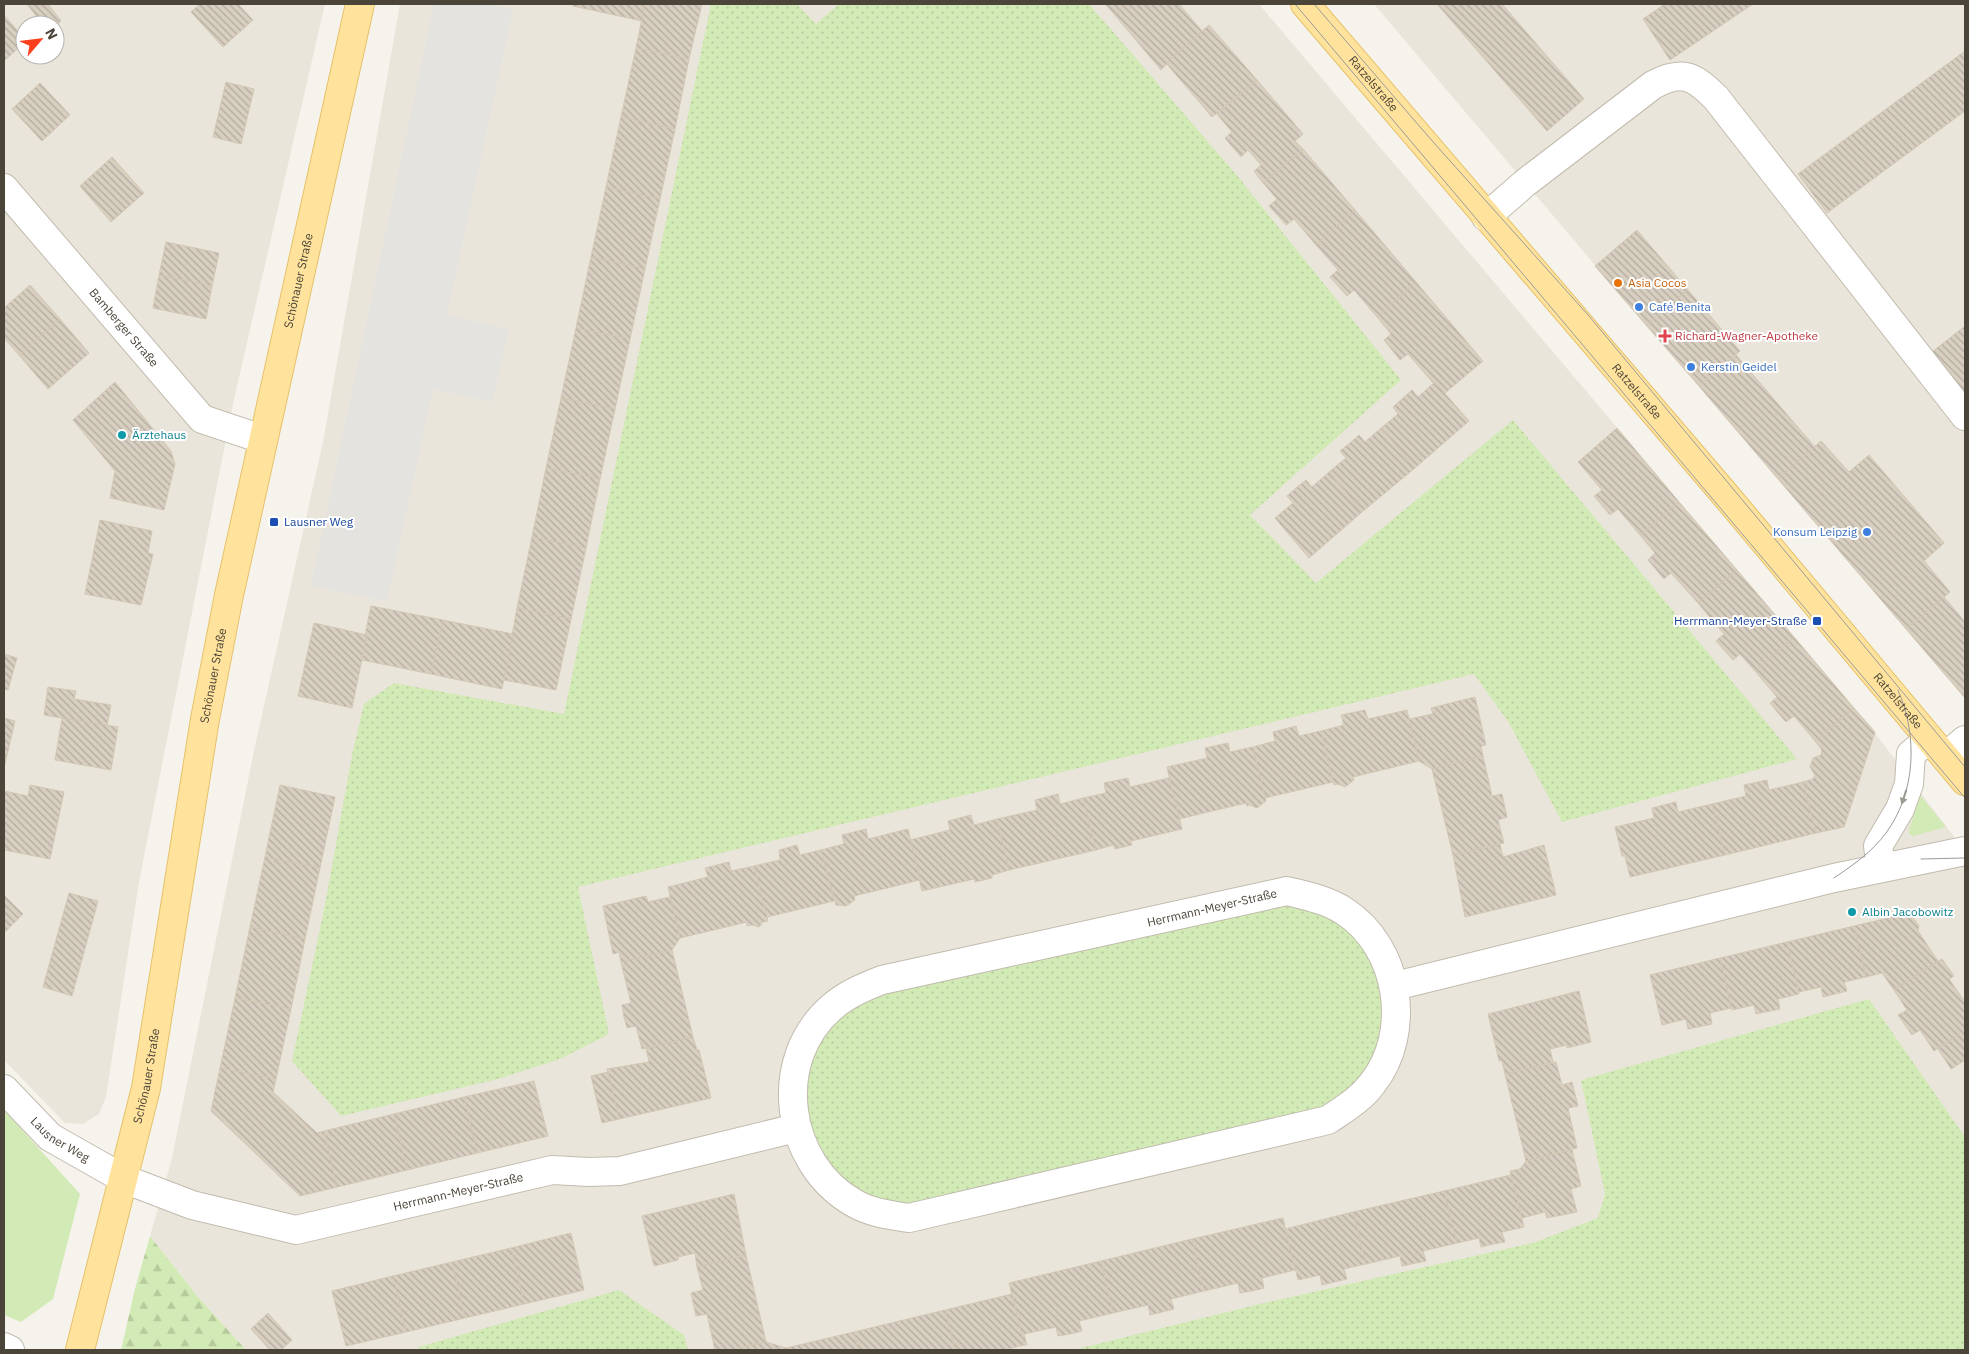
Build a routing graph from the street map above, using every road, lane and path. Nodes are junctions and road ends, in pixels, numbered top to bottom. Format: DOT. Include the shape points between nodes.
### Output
graph roads {
  1 [pos="360,4"];
  2 [pos="1305,4"];
  3 [pos="4,188"];
  4 [pos="1486,217"];
  5 [pos="1965,416"];
  6 [pos="262,440"];
  7 [pos="1946,745"];
  8 [pos="1965,782"];
  9 [pos="1965,851"];
  10 [pos="1881,867"];
  11 [pos="1395,986"];
  12 [pos="4,1089"];
  13 [pos="796,1128"];
  14 [pos="124,1179"];
  15 [pos="4,1347"];
  16 [pos="10,1350"];
  17 [pos="80,1350"];
  1 -- 6 [label="main road, Schönauer Straße"];
  2 -- 4 [label="main road, Ratzelstraße"];
  3 -- 6 [label="street, Bamberger Straße" via="202,419"];
  4 -- 5 [label="street" via="1653,84 1670,77 1688,76 1716,98"];
  4 -- 7 [label="main road, Ratzelstraße"];
  6 -- 14 [label="main road, Schönauer Straße" via="207,709 146,1088"];
  7 -- 8 [label="main road, Ratzelstraße"];
  7 -- 10 [label="street, one-way" via="1911,754 1909,784 1900,809 1878,846"];
  9 -- 10 [label="street"];
  10 -- 11 [label="street"];
  11 -- 13 [label="street, Herrmann-Meyer-Straße" via="1396,1026 1385,1066 1358,1100 1328,1120 909,1218 881,1214 854,1203 828,1183 808,1158"];
  11 -- 13 [label="street, Herrmann-Meyer-Straße" via="1383,954 1362,926 1327,901 1287,891 882,980 855,990 831,1008 814,1027 796,1070 793,1092"];
  12 -- 14 [label="street, Lausner Weg" via="50,1137"];
  13 -- 14 [label="street, Herrmann-Meyer-Straße" via="620,1171 552,1170 296,1230 192,1205"];
  14 -- 17 [label="main road, Schönauer Straße"];
  15 -- 16 [label="street"];
}
